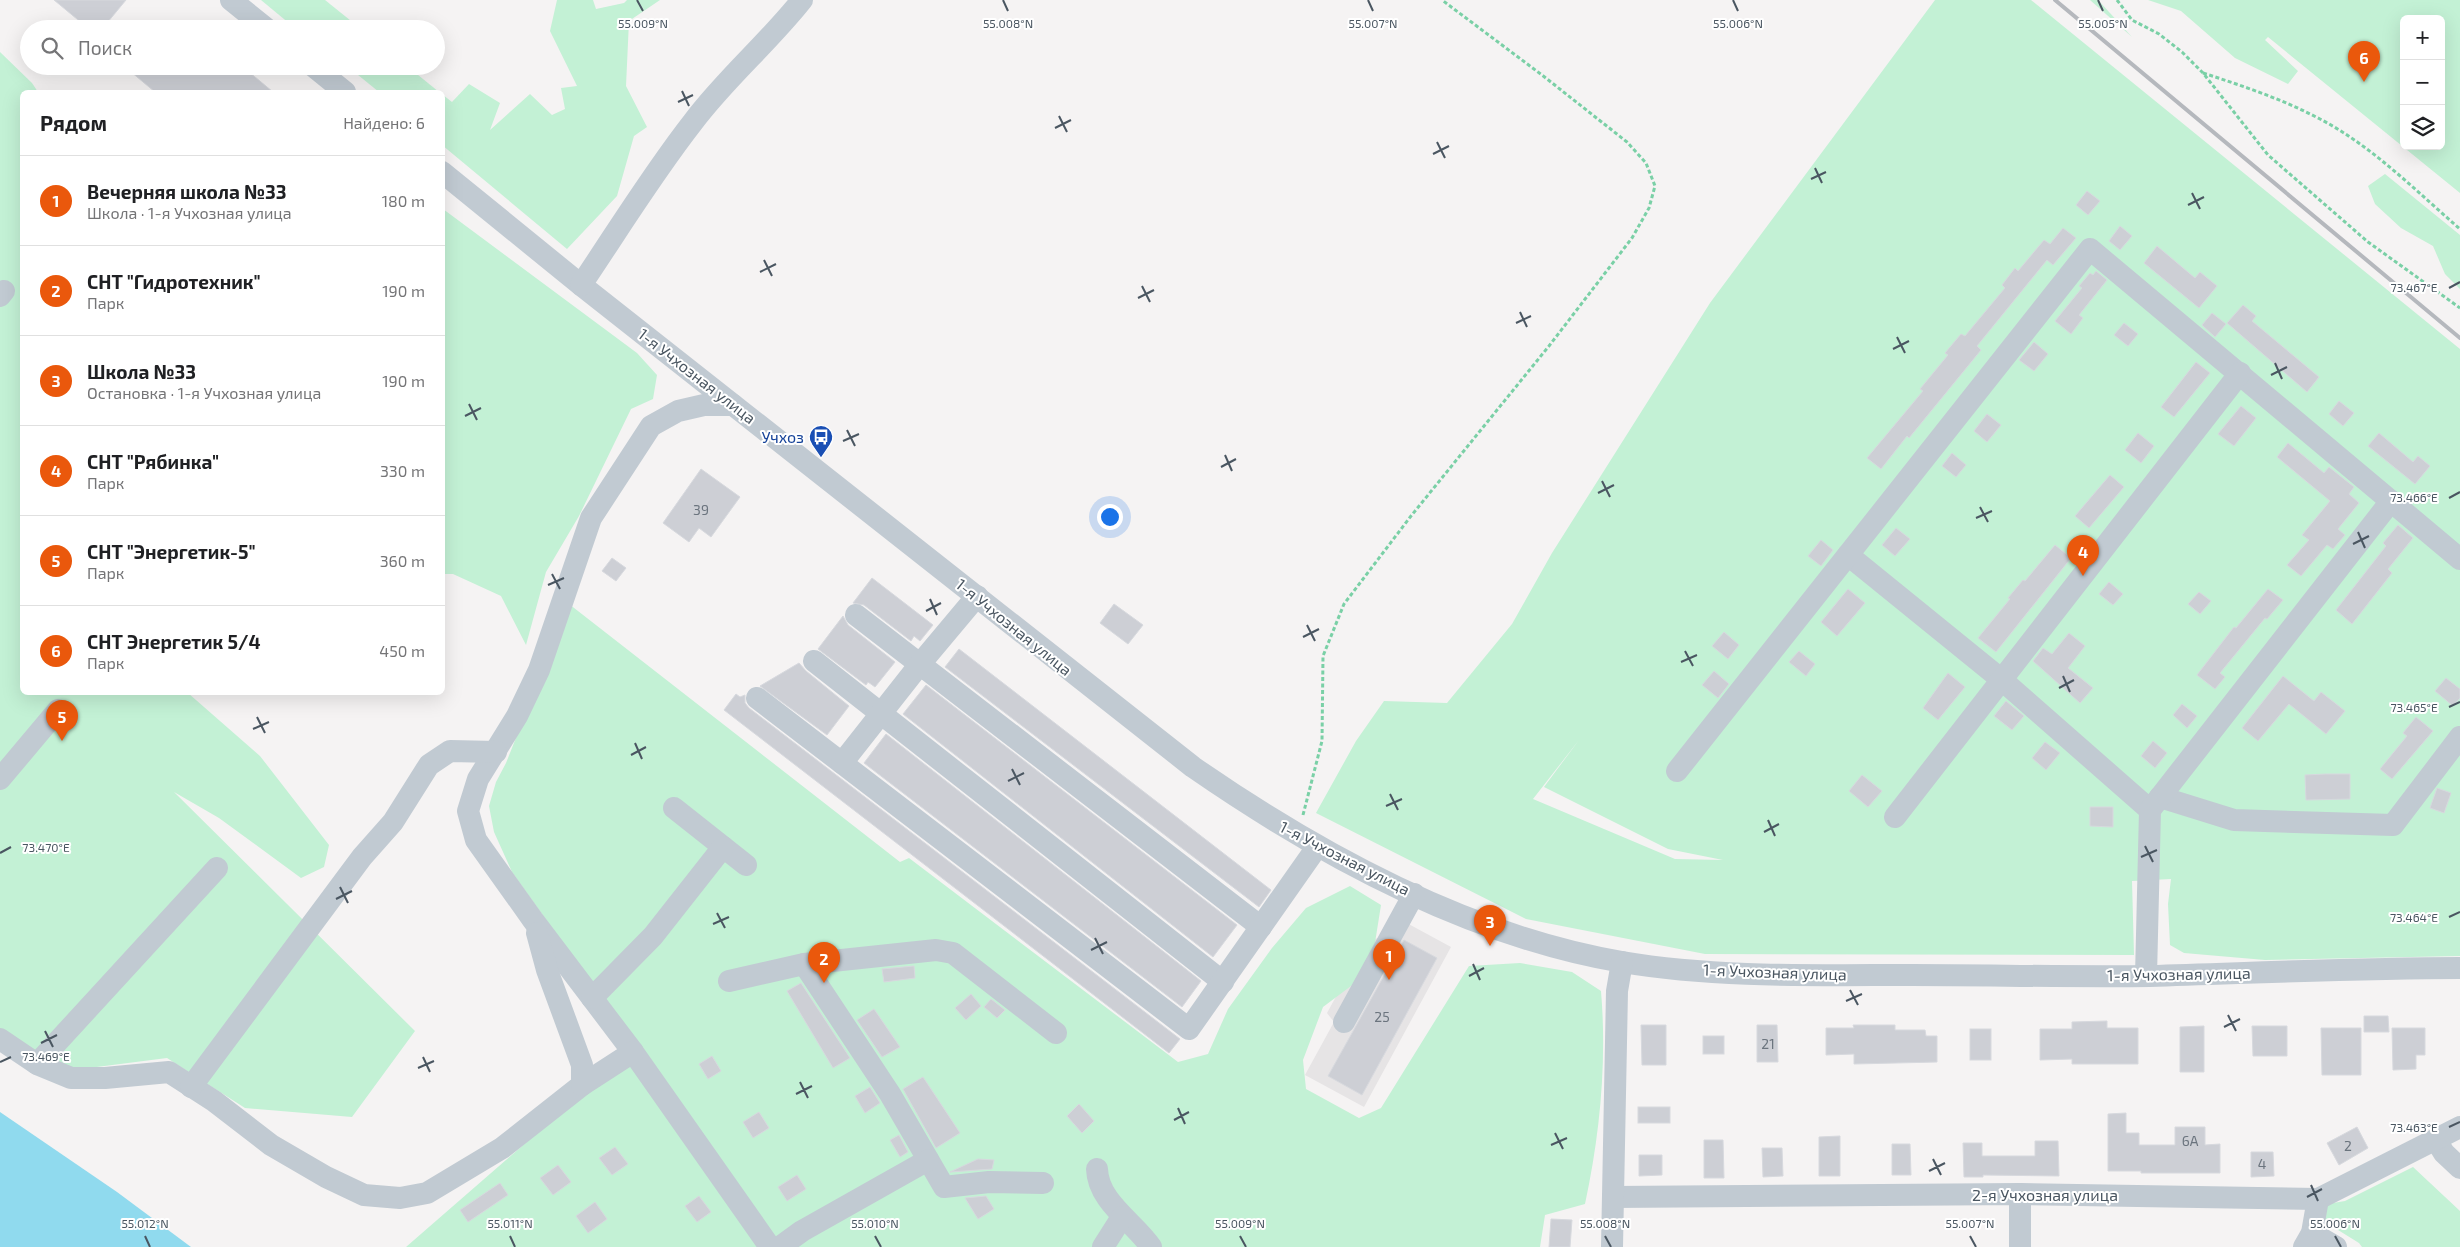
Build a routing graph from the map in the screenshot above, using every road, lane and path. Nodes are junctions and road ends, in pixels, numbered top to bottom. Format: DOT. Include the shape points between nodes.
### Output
graph roads {
  1 [pos="231,0"];
  2 [pos="802,0"];
  3 [pos="1442,0"];
  4 [pos="2117,0"];
  5 [pos="256,20"];
  6 [pos="2203,73"];
  7 [pos="324,75"];
  8 [pos="343,90"];
  9 [pos="445,174"];
  10 [pos="2460,229"];
  11 [pos="581,285"];
  12 [pos="2460,308"];
  13 [pos="2240,373"];
  14 [pos="733,405"];
  15 [pos="2391,501"];
  16 [pos="1848,555"];
  17 [pos="2460,559"];
  18 [pos="977,596"];
  19 [pos="856,615"];
  20 [pos="814,661"];
  21 [pos="920,664"];
  22 [pos="2002,680"];
  23 [pos="758,698"];
  24 [pos="58,710"];
  25 [pos="881,714"];
  26 [pos="2460,737"];
  27 [pos="496,752"];
  28 [pos="842,763"];
  29 [pos="1677,771"];
  30 [pos="0,778"];
  31 [pos="2155,803"];
  32 [pos="674,808"];
  33 [pos="1895,817"];
  34 [pos="1296,835"];
  35 [pos="723,847"];
  36 [pos="1317,847"];
  37 [pos="746,865"];
  38 [pos="216,868"];
  39 [pos="1414,894"];
  40 [pos="533,920"];
  41 [pos="1261,927"];
  42 [pos="1622,962"];
  43 [pos="804,964"];
  44 [pos="2460,968"];
  45 [pos="2146,976"];
  46 [pos="729,981"];
  47 [pos="1223,982"];
  48 [pos="592,998"];
  49 [pos="1344,1022"];
  50 [pos="1056,1033"];
  51 [pos="0,1039"];
  52 [pos="633,1052"];
  53 [pos="37,1064"];
  54 [pos="582,1085"];
  55 [pos="191,1087"];
  56 [pos="2460,1127"];
  57 [pos="2436,1140"];
  58 [pos="928,1160"];
  59 [pos="2460,1168"];
  60 [pos="1097,1169"];
  61 [pos="1043,1183"];
  62 [pos="2020,1194"];
  63 [pos="1613,1198"];
  64 [pos="2318,1199"];
  65 [pos="1122,1216"];
  66 [pos="2308,1240"];
  67 [pos="770,1247"];
  68 [pos="780,1247"];
  69 [pos="1103,1247"];
  70 [pos="1151,1247"];
  71 [pos="1612,1247"];
  72 [pos="2020,1247"];
  73 [pos="2336,1247"];
  1 -- 5 [label="street"];
  2 -- 11 [label="street" via="692,122"];
  3 -- 34 [label="path" via="1542,74 1626,142 1646,163 1655,186 1649,208 1632,238 1344,604 1323,656 1322,741"];
  4 -- 6 [label="path" via="2132,20 2158,34"];
  6 -- 10 [label="path" via="2275,97 2322,120 2368,151"];
  6 -- 12 [label="path" via="2268,155 2368,242"];
  7 -- 8 [label="street"];
  9 -- 11 [label="street, 1-я Учхозная улица"];
  11 -- 14 [label="street, 1-я Учхозная улица"];
  13 -- 15 [label="street"];
  13 -- 16 [label="street" via="2090,249"];
  13 -- 22 [label="street"];
  14 -- 18 [label="street, 1-я Учхозная улица"];
  14 -- 27 [label="street" via="704,405 678,411 651,426 591,518 539,670"];
  15 -- 17 [label="street"];
  15 -- 31 [label="street"];
  16 -- 22 [label="street"];
  16 -- 29 [label="street"];
  18 -- 21 [label="street"];
  18 -- 34 [label="street, 1-я Учхозная улица" via="1193,767"];
  19 -- 21 [label="street"];
  20 -- 25 [label="street"];
  21 -- 25 [label="street"];
  21 -- 41 [label="street"];
  22 -- 31 [label="street"];
  22 -- 33 [label="street"];
  23 -- 28 [label="street"];
  24 -- 30 [label="street"];
  25 -- 28 [label="street"];
  25 -- 47 [label="street"];
  26 -- 31 [label="street" via="2393,825 2234,820"];
  27 -- 40 [label="street" via="478,779 468,811 476,840"];
  27 -- 55 [label="street" via="450,751 429,765 393,822 362,857"];
  28 -- 47 [label="street" via="1190,1029"];
  31 -- 45 [label="street"];
  32 -- 35 [label="street"];
  34 -- 36 [label="street, 1-я Учхозная улица"];
  35 -- 37 [label="street"];
  35 -- 48 [label="street" via="653,936"];
  36 -- 39 [label="street, 1-я Учхозная улица"];
  36 -- 41 [label="street"];
  38 -- 53 [label="street"];
  39 -- 42 [label="street, 1-я Учхозная улица" via="1488,925"];
  39 -- 49 [label="street"];
  40 -- 48 [label="street"];
  40 -- 54 [label="street" via="547,970 582,1065"];
  41 -- 47 [label="street"];
  42 -- 45 [label="street, 1-я Учхозная улица" via="1744,974"];
  42 -- 63 [label="street" via="1616,991"];
  43 -- 46 [label="street"];
  43 -- 50 [label="street" via="936,950 953,953"];
  43 -- 58 [label="street" via="890,1094"];
  44 -- 45 [label="street, 1-я Учхозная улица"];
  48 -- 52 [label="street"];
  51 -- 53 [label="street"];
  52 -- 54 [label="street"];
  52 -- 67 [label="street"];
  53 -- 55 [label="street" via="71,1078 169,1072"];
  54 -- 55 [label="street" via="502,1148 427,1193 400,1198 364,1195 326,1177 271,1145"];
  56 -- 57 [label="street, 2-я Учхозная улица"];
  57 -- 59 [label="street"];
  57 -- 64 [label="street, 2-я Учхозная улица"];
  58 -- 61 [label="street" via="944,1186 989,1182"];
  58 -- 68 [label="street" via="802,1231"];
  60 -- 65 [label="street" via="1097,1183"];
  62 -- 63 [label="street, 2-я Учхозная улица"];
  62 -- 64 [label="street, 2-я Учхозная улица"];
  62 -- 72 [label="street"];
  63 -- 71 [label="street"];
  64 -- 66 [label="street"];
  65 -- 69 [label="street"];
  65 -- 70 [label="street" via="1142,1233"];
  66 -- 73 [label="street"];
}
